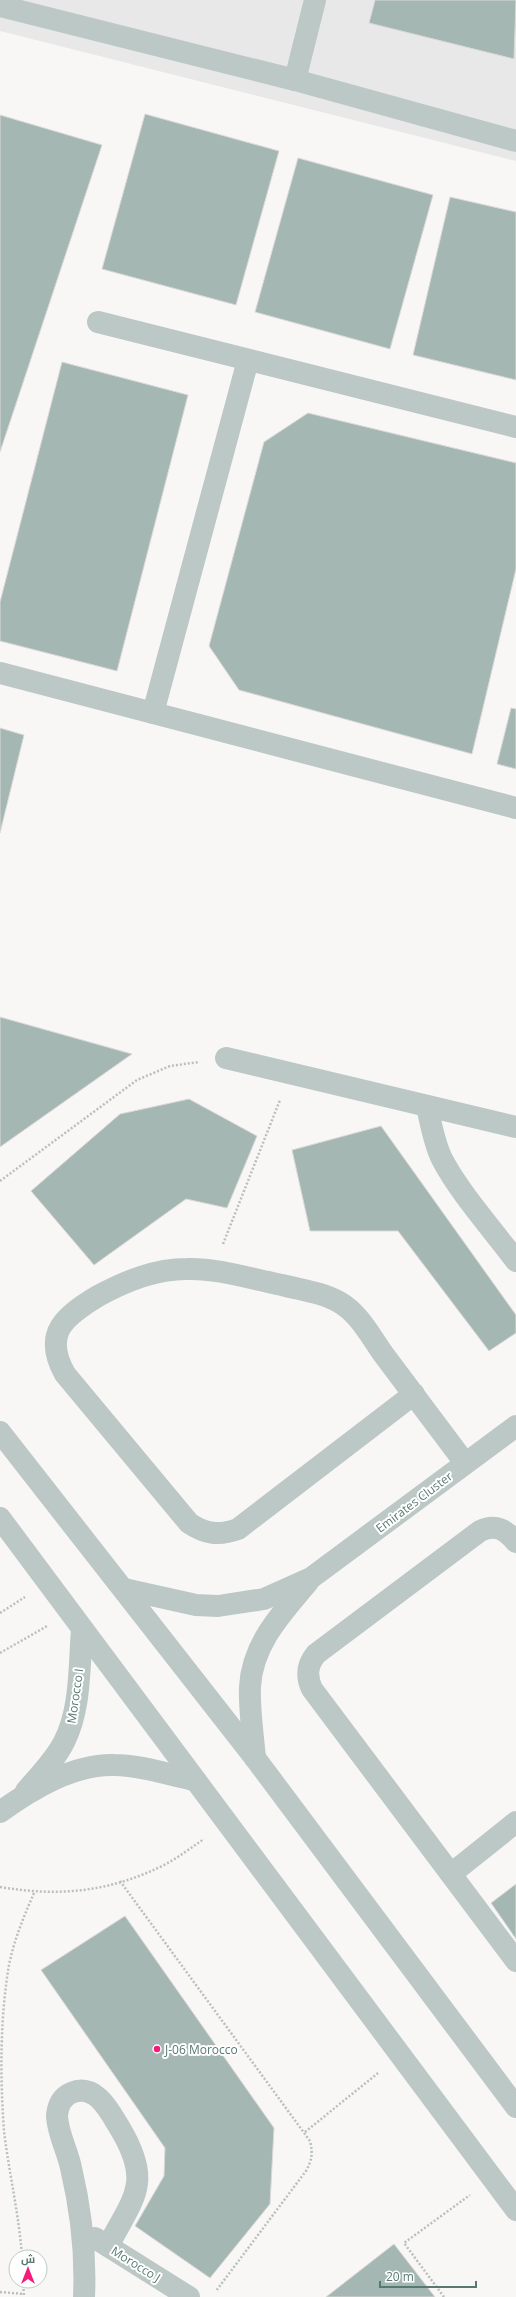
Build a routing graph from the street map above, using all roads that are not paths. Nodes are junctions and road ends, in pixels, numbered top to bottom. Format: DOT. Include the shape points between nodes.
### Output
graph roads {
  1 [pos="315,0"];
  2 [pos="0,6"];
  3 [pos="51,9"];
  4 [pos="296,80"];
  5 [pos="516,141"];
  6 [pos="98,322"];
  7 [pos="248,360"];
  8 [pos="516,427"];
  9 [pos="0,673"];
  10 [pos="153,713"];
  11 [pos="516,808"];
  12 [pos="226,1058"];
  13 [pos="427,1106"];
  14 [pos="516,1127"];
  15 [pos="516,1260"];
  16 [pos="414,1394"];
  17 [pos="516,1426"];
  18 [pos="0,1432"];
  19 [pos="466,1464"];
  20 [pos="0,1518"];
  21 [pos="516,1542"];
  22 [pos="312,1578"];
  23 [pos="124,1589"];
  24 [pos="76,1621"];
  25 [pos="255,1758"];
  26 [pos="195,1780"];
  27 [pos="23,1796"];
  28 [pos="0,1812"];
  29 [pos="516,1822"];
  30 [pos="451,1874"];
  31 [pos="516,1961"];
  32 [pos="516,2107"];
  33 [pos="516,2210"];
  34 [pos="82,2230"];
  35 [pos="108,2246"];
  36 [pos="84,2297"];
  37 [pos="189,2297"];
  1 -- 4 [label="street"];
  2 -- 3 [label="street"];
  3 -- 4 [label="street"];
  4 -- 5 [label="street"];
  6 -- 7 [label="street"];
  7 -- 8 [label="street"];
  7 -- 10 [label="street"];
  9 -- 10 [label="street"];
  10 -- 11 [label="street"];
  12 -- 13 [label="street"];
  13 -- 14 [label="street"];
  13 -- 15 [label="street" via="434,1140 442,1159"];
  16 -- 16 [label="street" via="358,1320 340,1303 318,1294 212,1271 162,1271 138,1277 115,1287 74,1310 65,1319 56,1340 56,1352 65,1374 189,1523 213,1534 226,1534 238,1529"];
  16 -- 19 [label="street"];
  17 -- 19 [label="street, Emirates Cluster"];
  18 -- 23 [label="street"];
  19 -- 22 [label="street, Emirates Cluster"];
  20 -- 24 [label="street"];
  21 -- 30 [label="street" via="505,1530 496,1527 480,1530 316,1654 309,1667 309,1682 312,1689"];
  22 -- 23 [label="street, Emirates Cluster" via="264,1599 218,1606 173,1601"];
  22 -- 25 [label="street, Emirates Cluster" via="273,1624 261,1643 253,1665 250,1687"];
  23 -- 25 [label="street"];
  24 -- 26 [label="street"];
  24 -- 27 [label="street, Morocco I" via="76,1708 71,1726 64,1743"];
  25 -- 32 [label="street"];
  26 -- 27 [label="street, Morocco I" via="131,1767 99,1765 68,1774"];
  26 -- 33 [label="street"];
  27 -- 28 [label="street, Morocco I"];
  29 -- 30 [label="street"];
  30 -- 31 [label="street"];
  34 -- 35 [label="street, Morocco J"];
  34 -- 35 [label="street" via="71,2167 57,2116 59,2105 66,2095 77,2090 89,2092 108,2108 133,2151 137,2164 136,2190"];
  34 -- 36 [label="street"];
  35 -- 37 [label="street, Morocco J"];
}
